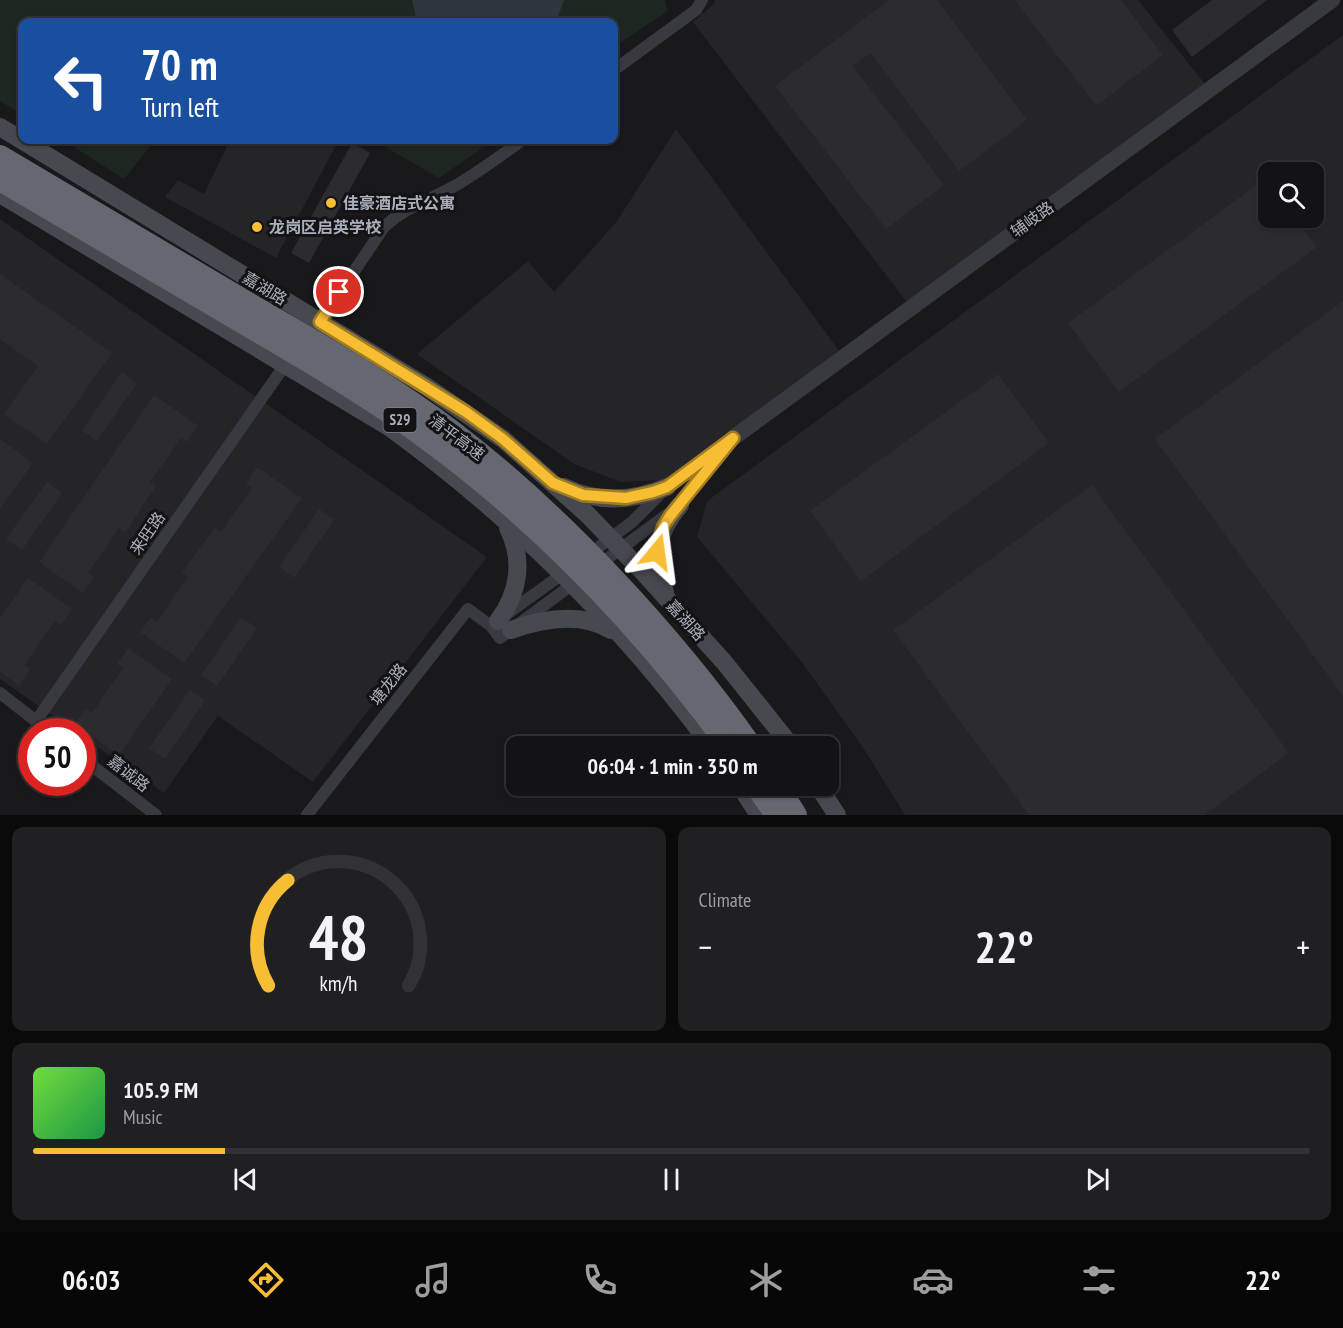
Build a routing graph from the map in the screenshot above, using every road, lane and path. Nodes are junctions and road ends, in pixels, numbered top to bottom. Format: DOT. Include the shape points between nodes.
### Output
graph roads {
  1 [pos="1332,0"];
  2 [pos="699,5"];
  3 [pos="618,67"];
  4 [pos="0,128"];
  5 [pos="18,139"];
  6 [pos="26,144"];
  7 [pos="516,144"];
  8 [pos="0,156"];
  9 [pos="0,180"];
  10 [pos="0,195"];
  11 [pos="320,322"];
  12 [pos="285,365"];
  13 [pos="733,438"];
  14 [pos="553,483"];
  15 [pos="667,487"];
  16 [pos="680,505"];
  17 [pos="504,521"];
  18 [pos="615,544"];
  19 [pos="566,580"];
  20 [pos="670,602"];
  21 [pos="500,628"];
  22 [pos="620,635"];
  23 [pos="0,693"];
  24 [pos="32,718"];
  25 [pos="38,718"];
  26 [pos="703,736"];
  27 [pos="720,736"];
  28 [pos="744,736"];
  29 [pos="783,736"];
  30 [pos="96,769"];
  31 [pos="747,796"];
  32 [pos="763,796"];
  33 [pos="784,796"];
  34 [pos="825,796"];
  35 [pos="156,815"];
  36 [pos="307,815"];
  37 [pos="759,815"];
  38 [pos="776,815"];
  39 [pos="796,815"];
  40 [pos="837,815"];
  1 -- 13 [label="street, 辅岐路"];
  2 -- 3 [label="street"];
  4 -- 5 [label="main road, 嘉湖路"];
  6 -- 11 [label="main road, 嘉湖路"];
  7 -- 11 [label="street" via="448,190 396,216 384,227"];
  8 -- 28 [label="highway, 清平高速 / S29, bridge" via="345,360 451,431 533,499 610,577 692,669"];
  9 -- 27 [label="highway, 清平高速 / S29, bridge" via="334,377 433,444 516,512 591,584"];
  10 -- 12 [label="main road"];
  11 -- 14 [label="main road, 嘉湖路" via="466,412"];
  12 -- 17 [label="main road" via="388,427 462,483"];
  12 -- 25 [label="street, 来旺路"];
  13 -- 15 [label="street"];
  13 -- 16 [label="street"];
  14 -- 15 [label="main road" via="583,495 611,499 640,496"];
  14 -- 18 [label="main road, 嘉湖路"];
  15 -- 18 [label="street"];
  16 -- 18 [label="street"];
  16 -- 20 [label="main road" via="663,527 657,552 659,578"];
  17 -- 19 [label="main road"];
  17 -- 21 [label="main road" via="516,546 518,572"];
  18 -- 19 [label="street"];
  18 -- 20 [label="main road, 嘉湖路"];
  19 -- 21 [label="street"];
  19 -- 22 [label="main road"];
  20 -- 29 [label="main road, 嘉湖路"];
  21 -- 22 [label="main road" via="570,619 595,623"];
  21 -- 36 [label="street, 塘龙路" via="468,609"];
  22 -- 26 [label="main road"];
  23 -- 24 [label="street"];
  30 -- 35 [label="street, 嘉诚路"];
  31 -- 37 [label="main road"];
  32 -- 38 [label="highway"];
  33 -- 39 [label="highway"];
  34 -- 40 [label="main road"];
}
